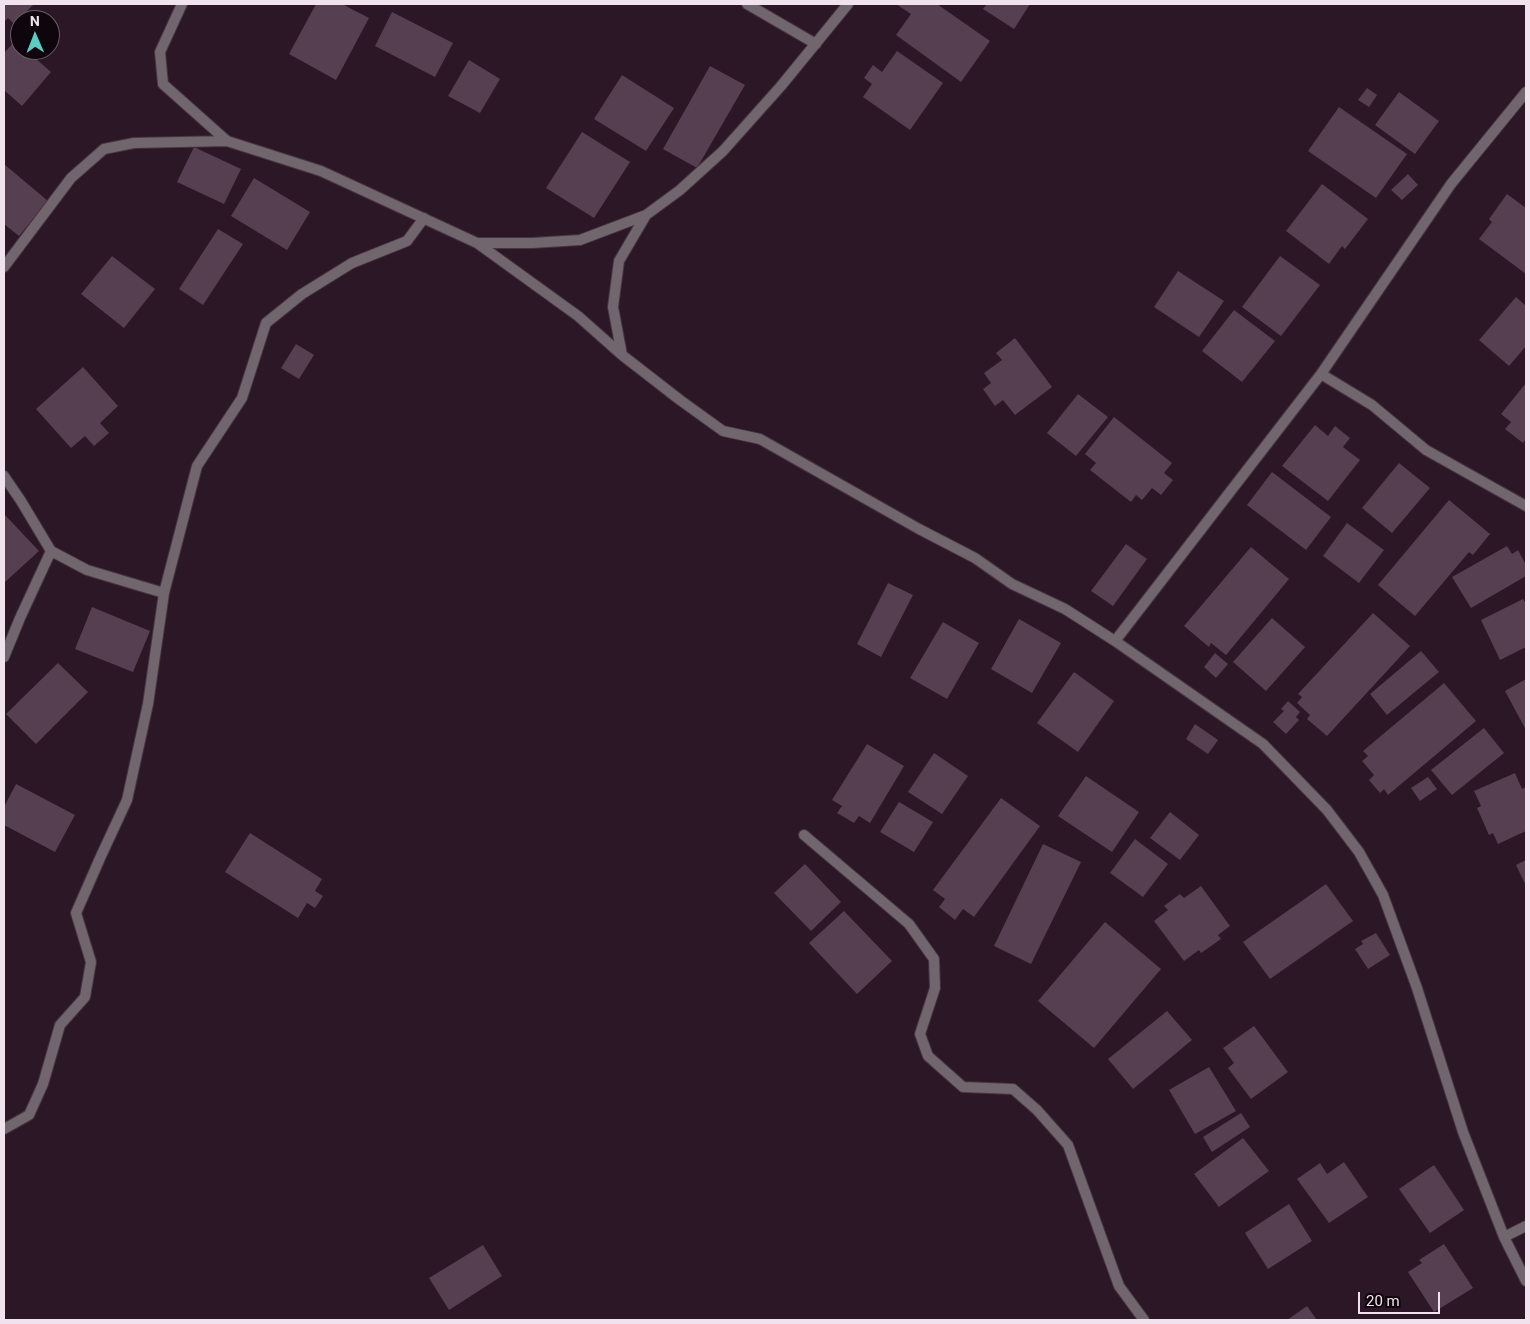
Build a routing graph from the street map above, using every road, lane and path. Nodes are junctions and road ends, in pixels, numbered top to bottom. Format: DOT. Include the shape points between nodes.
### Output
graph roads {
  1 [pos="182,4"];
  2 [pos="747,4"];
  3 [pos="848,4"];
  4 [pos="816,44"];
  5 [pos="1526,92"];
  6 [pos="227,141"];
  7 [pos="646,215"];
  8 [pos="424,218"];
  9 [pos="477,242"];
  10 [pos="4,267"];
  11 [pos="622,355"];
  12 [pos="1321,374"];
  13 [pos="4,476"];
  14 [pos="1526,506"];
  15 [pos="52,551"];
  16 [pos="164,593"];
  17 [pos="1115,641"];
  18 [pos="4,657"];
  19 [pos="804,835"];
  20 [pos="4,1129"];
  21 [pos="1526,1226"];
  22 [pos="1504,1237"];
  23 [pos="1526,1281"];
  24 [pos="1144,1320"];
  1 -- 6 [label="street" via="160,52 163,84"];
  2 -- 4 [label="street"];
  3 -- 4 [label="street"];
  4 -- 7 [label="street" via="723,151 680,190"];
  5 -- 12 [label="street" via="1452,184"];
  6 -- 8 [label="street" via="321,171"];
  6 -- 10 [label="street" via="134,143 104,150 70,178"];
  7 -- 9 [label="street" via="580,240"];
  7 -- 11 [label="street" via="619,261 613,307"];
  8 -- 9 [label="street"];
  8 -- 16 [label="street" via="407,241 352,264 302,294 266,323 242,398 197,466"];
  9 -- 11 [label="street" via="578,316"];
  11 -- 17 [label="street" via="723,430 760,439 975,558 1012,584 1065,609"];
  12 -- 14 [label="street" via="1372,405 1426,450"];
  12 -- 17 [label="street"];
  13 -- 15 [label="street"];
  15 -- 16 [label="street" via="87,570"];
  15 -- 18 [label="street"];
  16 -- 20 [label="street" via="148,704 127,800 76,913 92,962 85,997 60,1025 29,1114"];
  17 -- 22 [label="street" via="1263,744 1326,810 1359,852 1383,895 1463,1132"];
  19 -- 24 [label="street" via="909,924 934,959 935,988 920,1034 928,1056 963,1087 1013,1089 1068,1145 1119,1286"];
  21 -- 22 [label="street"];
  22 -- 23 [label="street"];
}
